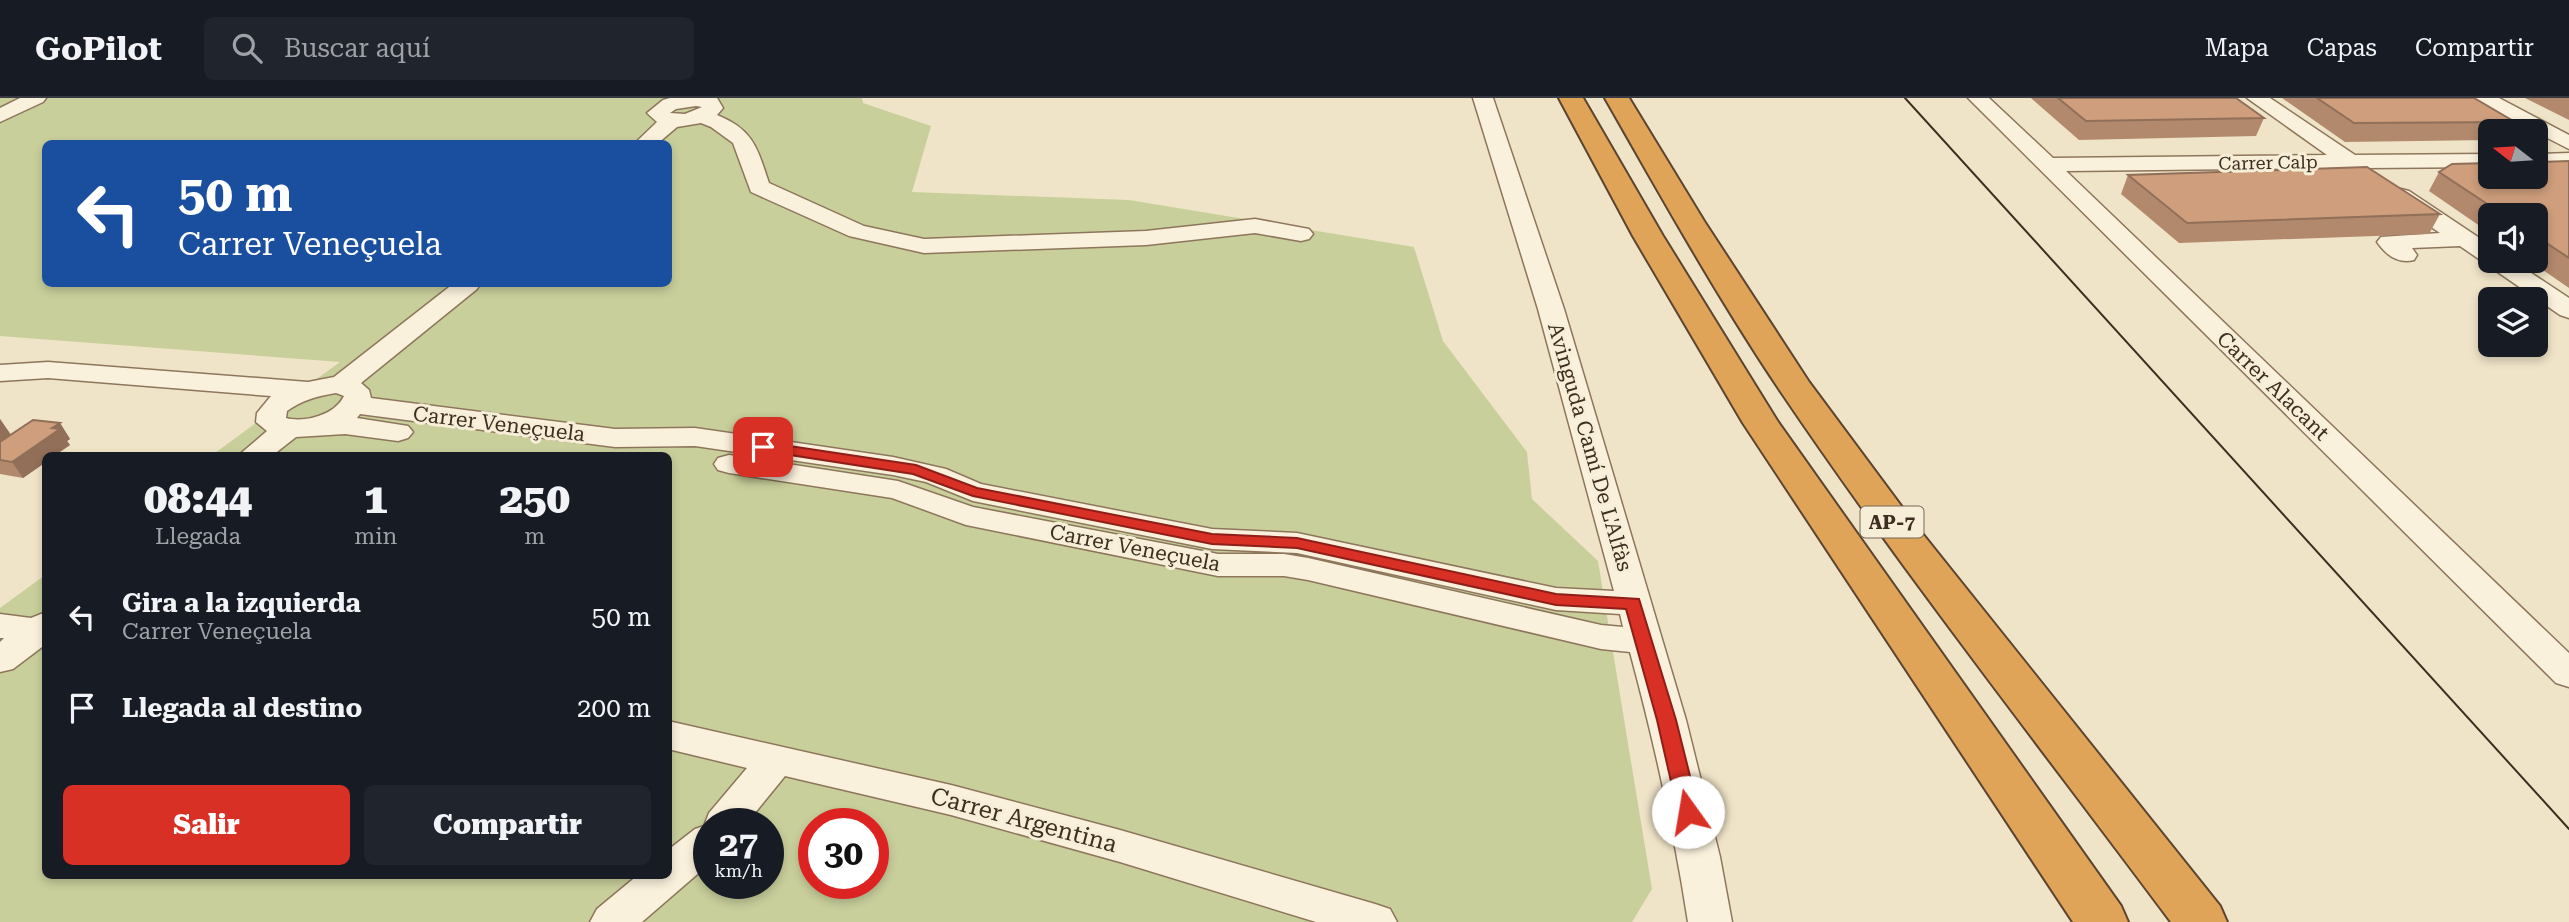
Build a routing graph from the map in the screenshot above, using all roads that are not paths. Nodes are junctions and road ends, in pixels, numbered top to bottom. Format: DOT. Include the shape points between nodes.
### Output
graph roads {
  1 [pos="36,98"];
  2 [pos="1483,98"];
  3 [pos="1571,98"];
  4 [pos="1617,98"];
  5 [pos="1978,98"];
  6 [pos="2257,98"];
  7 [pos="2484,98"];
  8 [pos="2500,98"];
  9 [pos="700,105"];
  10 [pos="674,107"];
  11 [pos="0,116"];
  12 [pos="2569,134"];
  13 [pos="647,140"];
  14 [pos="2569,143"];
  15 [pos="2548,159"];
  16 [pos="2569,159"];
  17 [pos="2478,160"];
  18 [pos="2351,163"];
  19 [pos="2046,165"];
  20 [pos="1301,234"];
  21 [pos="2465,239"];
  22 [pos="2478,248"];
  23 [pos="2405,255"];
  24 [pos="2515,273"];
  25 [pos="465,287"];
  26 [pos="2569,310"];
  27 [pos="0,373"];
  28 [pos="0,388"];
  29 [pos="307,390"];
  30 [pos="348,394"];
  31 [pos="291,422"];
  32 [pos="257,452"];
  33 [pos="558,452"];
  34 [pos="672,457"];
  35 [pos="1633,603"];
  36 [pos="0,626"];
  37 [pos="42,629"];
  38 [pos="42,630"];
  39 [pos="1644,641"];
  40 [pos="0,660"];
  41 [pos="2569,674"];
  42 [pos="672,736"];
  43 [pos="776,760"];
  44 [pos="736,808"];
  45 [pos="693,854"];
  46 [pos="672,872"];
  47 [pos="663,879"];
  48 [pos="612,922"];
  49 [pos="1375,922"];
  50 [pos="1710,922"];
  51 [pos="2102,922"];
  52 [pos="2201,922"];
  1 -- 11 [label="street"];
  2 -- 35 [label="street, Avinguda Camí De L'Alfàs" via="1551,309"];
  3 -- 51 [label="highway, AP-7" via="1761,423"];
  4 -- 52 [label="highway, AP-7" via="1794,386 1899,531"];
  5 -- 19 [label="street, Carrer Alacant"];
  6 -- 18 [label="street"];
  7 -- 14 [label="street"];
  8 -- 12 [label="street"];
  9 -- 10 [label="street"];
  9 -- 20 [label="street" via="743,137 759,187 857,232 924,246 1146,238 1255,226"];
  10 -- 13 [label="street"];
  15 -- 16 [label="street"];
  17 -- 18 [label="street, Carrer Calp"];
  18 -- 19 [label="street, Carrer Calp"];
  18 -- 21 [label="street"];
  19 -- 41 [label="street, Carrer Alacant"];
  21 -- 22 [label="street"];
  21 -- 23 [label="street" via="2389,242"];
  24 -- 26 [label="street"];
  25 -- 30 [label="street"];
  27 -- 29 [label="street" via="48,370"];
  28 -- 31 [label="street, Carrer Veneçuela" via="230,402"];
  29 -- 30 [label="street"];
  29 -- 31 [label="street" via="282,401"];
  30 -- 31 [label="street" via="342,416"];
  30 -- 35 [label="street, Carrer Veneçuela" via="369,408 615,438 695,437 893,466 935,475 973,492 1212,539 1297,543 1556,599"];
  31 -- 32 [label="street"];
  31 -- 33 [label="street, Carrer Veneçuela"];
  34 -- 39 [label="street, Carrer Veneçuela" via="898,490 966,515 1218,565 1297,567 1601,637"];
  35 -- 39 [label="street, Avinguda Camí De L'Alfàs"];
  36 -- 37 [label="street"];
  38 -- 40 [label="street"];
  39 -- 50 [label="street, Avinguda Camí De L'Alfàs" via="1685,795"];
  42 -- 43 [label="street, Carrer Argentina"];
  43 -- 44 [label="street"];
  43 -- 49 [label="street, Carrer Argentina" via="990,810"];
  45 -- 46 [label="street"];
  47 -- 48 [label="street"];
}
